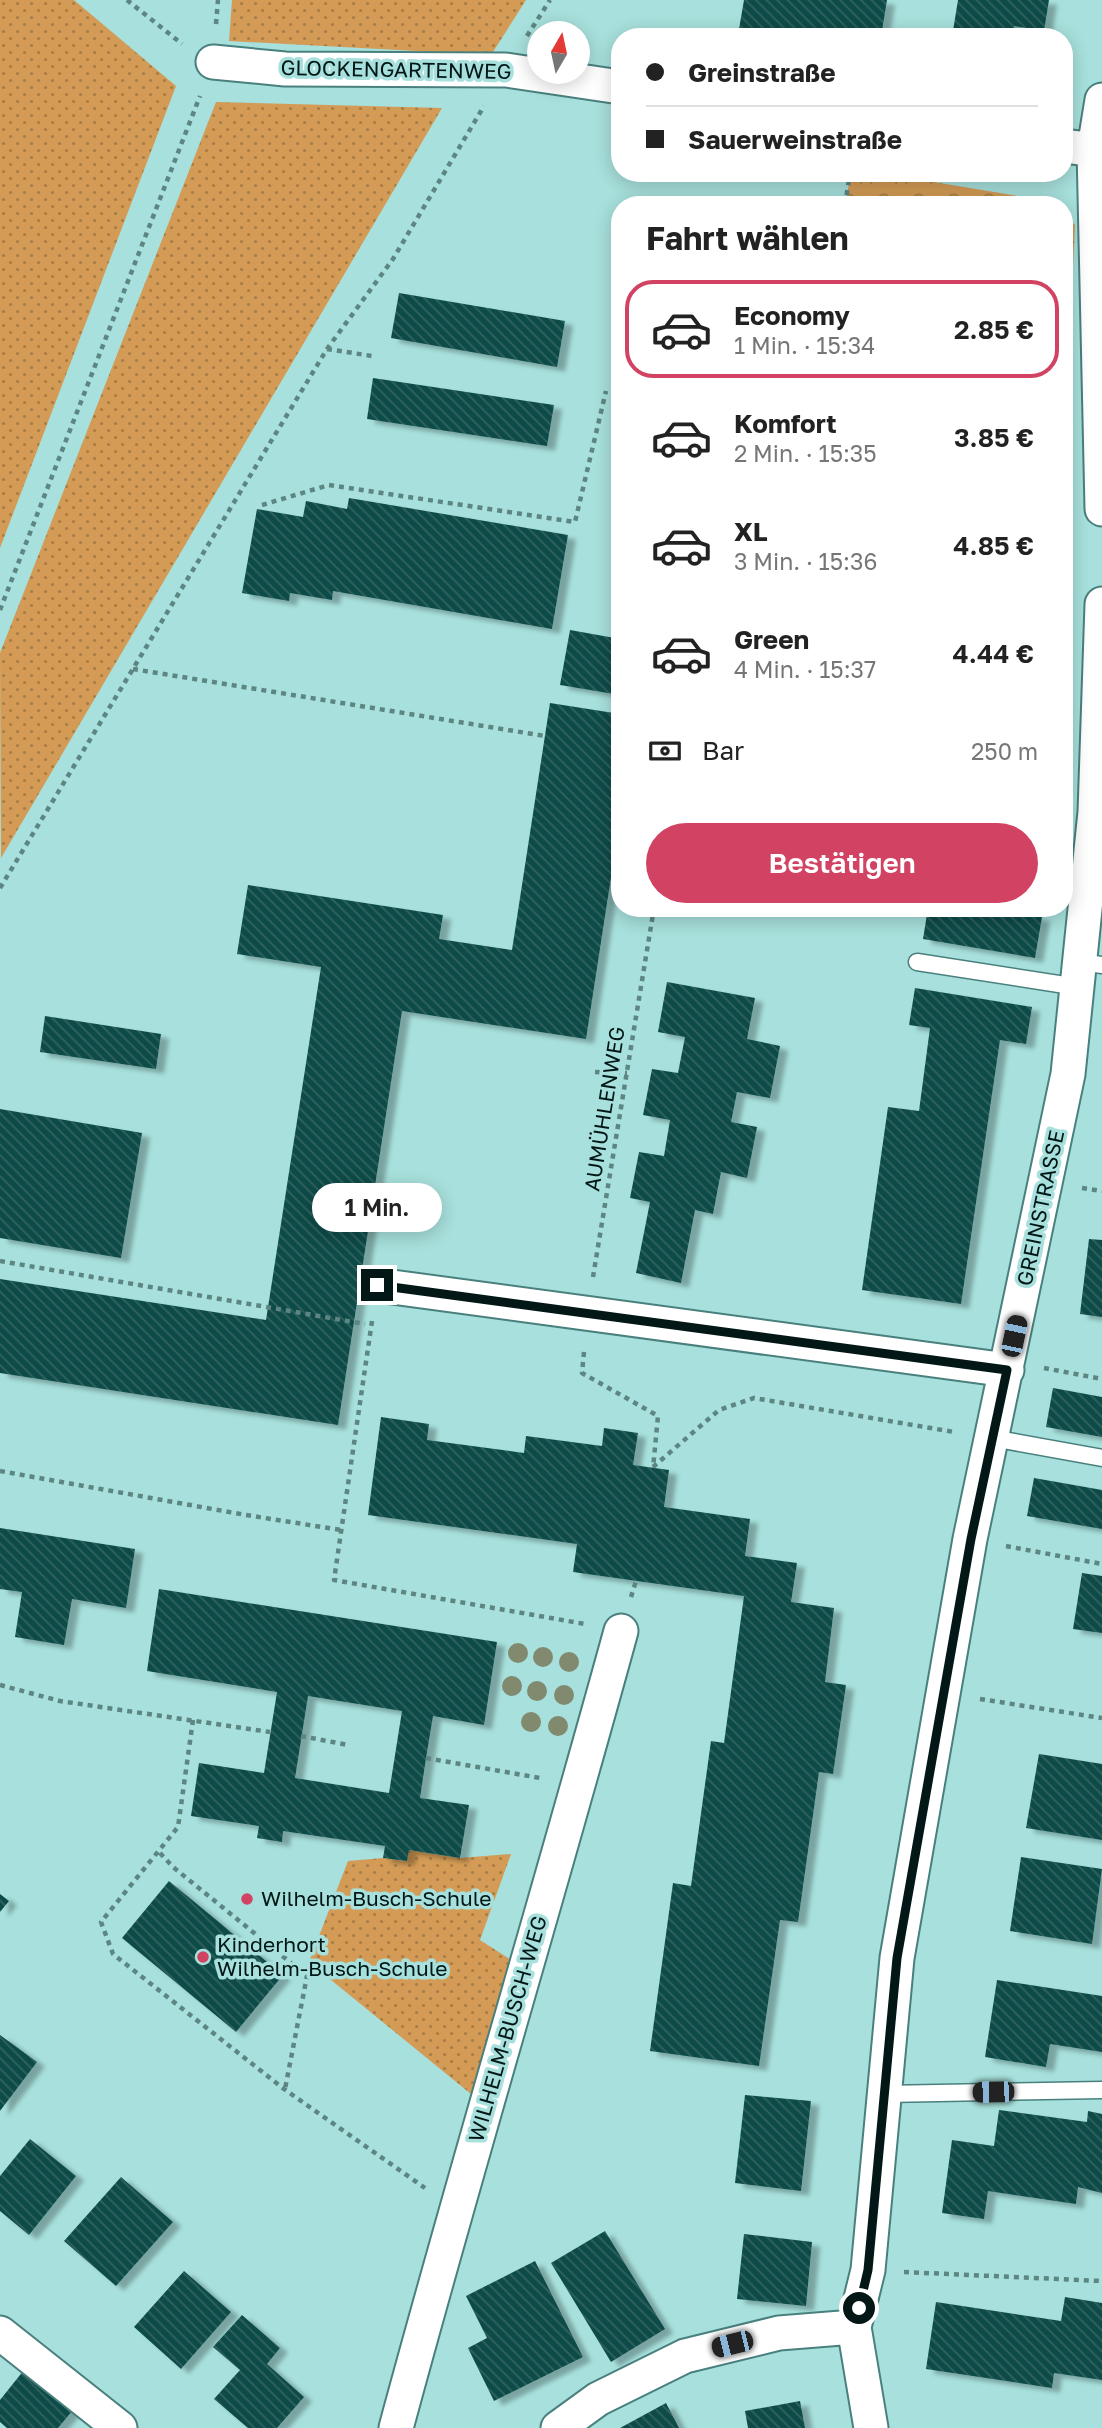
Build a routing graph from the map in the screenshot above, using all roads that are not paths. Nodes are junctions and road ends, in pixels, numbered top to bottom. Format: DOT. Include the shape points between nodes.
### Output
graph roads {
  1 [pos="213,62"];
  2 [pos="611,86"];
  3 [pos="1102,100"];
  4 [pos="1087,149"];
  5 [pos="1102,493"];
  6 [pos="1102,509"];
  7 [pos="1102,604"];
  8 [pos="917,962"];
  9 [pos="1087,971"];
  10 [pos="377,1285"];
  11 [pos="1008,1366"];
  12 [pos="992,1438"];
  13 [pos="1102,1458"];
  14 [pos="621,1631"];
  15 [pos="1102,2091"];
  16 [pos="884,2094"];
  17 [pos="854,2327"];
  18 [pos="0,2333"];
  19 [pos="120,2428"];
  20 [pos="396,2428"];
  21 [pos="558,2428"];
  22 [pos="871,2428"];
  1 -- 2 [label="street, GLOCKENGARTENWEG" via="285,69 506,70"];
  3 -- 4 [label="street"];
  4 -- 5 [label="street"];
  5 -- 6 [label="street"];
  7 -- 9 [label="street, GREINSTRASSE"];
  8 -- 9 [label="lane"];
  9 -- 11 [label="street, GREINSTRASSE"];
  10 -- 11 [label="street"];
  11 -- 12 [label="street, GREINSTRASSE"];
  12 -- 13 [label="lane"];
  12 -- 16 [label="street, GREINSTRASSE" via="897,1958"];
  14 -- 20 [label="street, WILHELM-BUSCH-WEG"];
  15 -- 16 [label="lane"];
  16 -- 17 [label="street, GREINSTRASSE" via="868,2270"];
  17 -- 21 [label="street" via="779,2333 685,2356 598,2399"];
  17 -- 22 [label="street, GREINSTRASSE"];
  18 -- 19 [label="street"];
}
